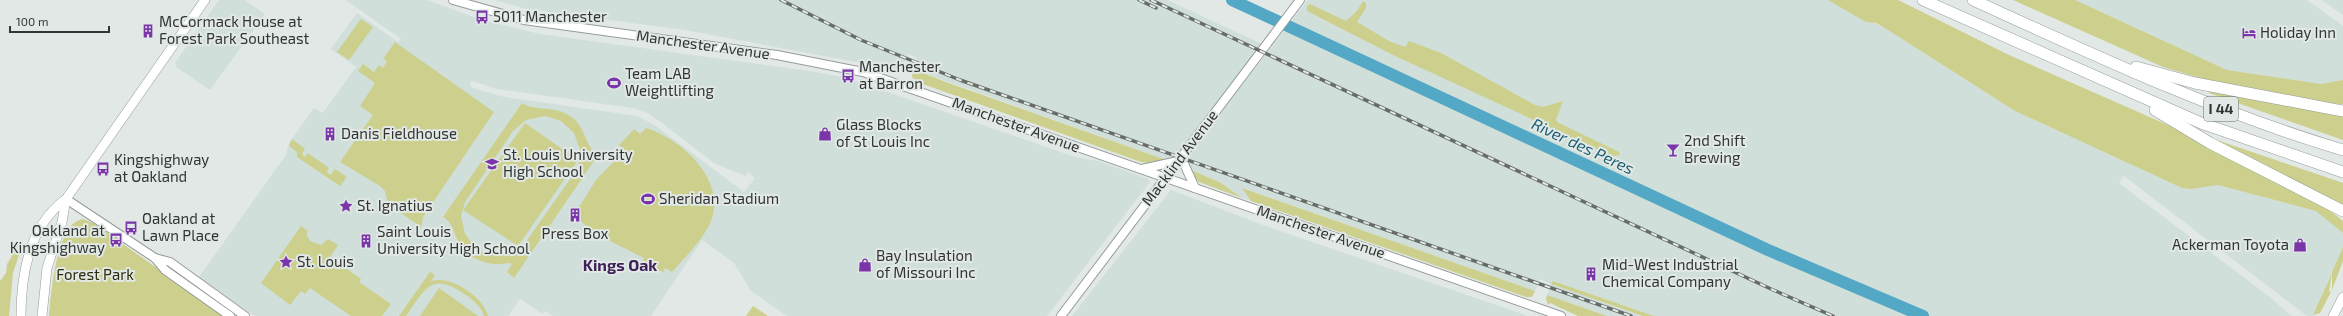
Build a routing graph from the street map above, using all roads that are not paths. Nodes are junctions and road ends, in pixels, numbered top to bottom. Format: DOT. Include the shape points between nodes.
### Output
graph roads {
  1 [pos="205,0"];
  2 [pos="453,0"];
  3 [pos="1300,0"];
  4 [pos="1923,0"];
  5 [pos="1973,0"];
  6 [pos="2102,58"];
  7 [pos="2126,91"];
  8 [pos="2341,110"];
  9 [pos="2343,150"];
  10 [pos="1180,159"];
  11 [pos="1141,169"];
  12 [pos="2343,172"];
  13 [pos="1165,178"];
  14 [pos="1195,188"];
  15 [pos="66,198"];
  16 [pos="2320,200"];
  17 [pos="2343,211"];
  18 [pos="2343,217"];
  19 [pos="155,258"];
  20 [pos="2343,297"];
  21 [pos="21,316"];
  22 [pos="42,316"];
  23 [pos="230,316"];
  24 [pos="245,316"];
  25 [pos="1061,316"];
  26 [pos="1561,316"];
  27 [pos="2333,316"];
  1 -- 15 [label="main road"];
  2 -- 11 [label="main road, Manchester Avenue" via="524,20 777,55 847,68 886,79"];
  3 -- 10 [label="main road, Macklind Avenue"];
  4 -- 7 [label="highway, I 44"];
  5 -- 6 [label="highway, I 44"];
  6 -- 8 [label="highway" via="2195,83"];
  6 -- 9 [label="highway, I 44" via="2223,109"];
  7 -- 12 [label="highway, I 44" via="2234,135"];
  7 -- 16 [label="highway" via="2210,143"];
  10 -- 11 [label="main road"];
  10 -- 13 [label="main road, Macklind Avenue"];
  10 -- 14 [label="main road"];
  11 -- 13 [label="main road, Manchester Avenue"];
  13 -- 14 [label="main road, Manchester Avenue"];
  13 -- 25 [label="main road, Macklind Avenue"];
  14 -- 26 [label="main road, Manchester Avenue"];
  15 -- 19 [label="main road"];
  15 -- 21 [label="main road" via="50,212 31,249 23,284"];
  15 -- 22 [label="main road" via="62,222 47,268"];
  16 -- 17 [label="highway"];
  16 -- 18 [label="highway"];
  19 -- 23 [label="main road" via="165,270"];
  19 -- 24 [label="main road" via="170,262"];
  20 -- 27 [label="main road"];
}
